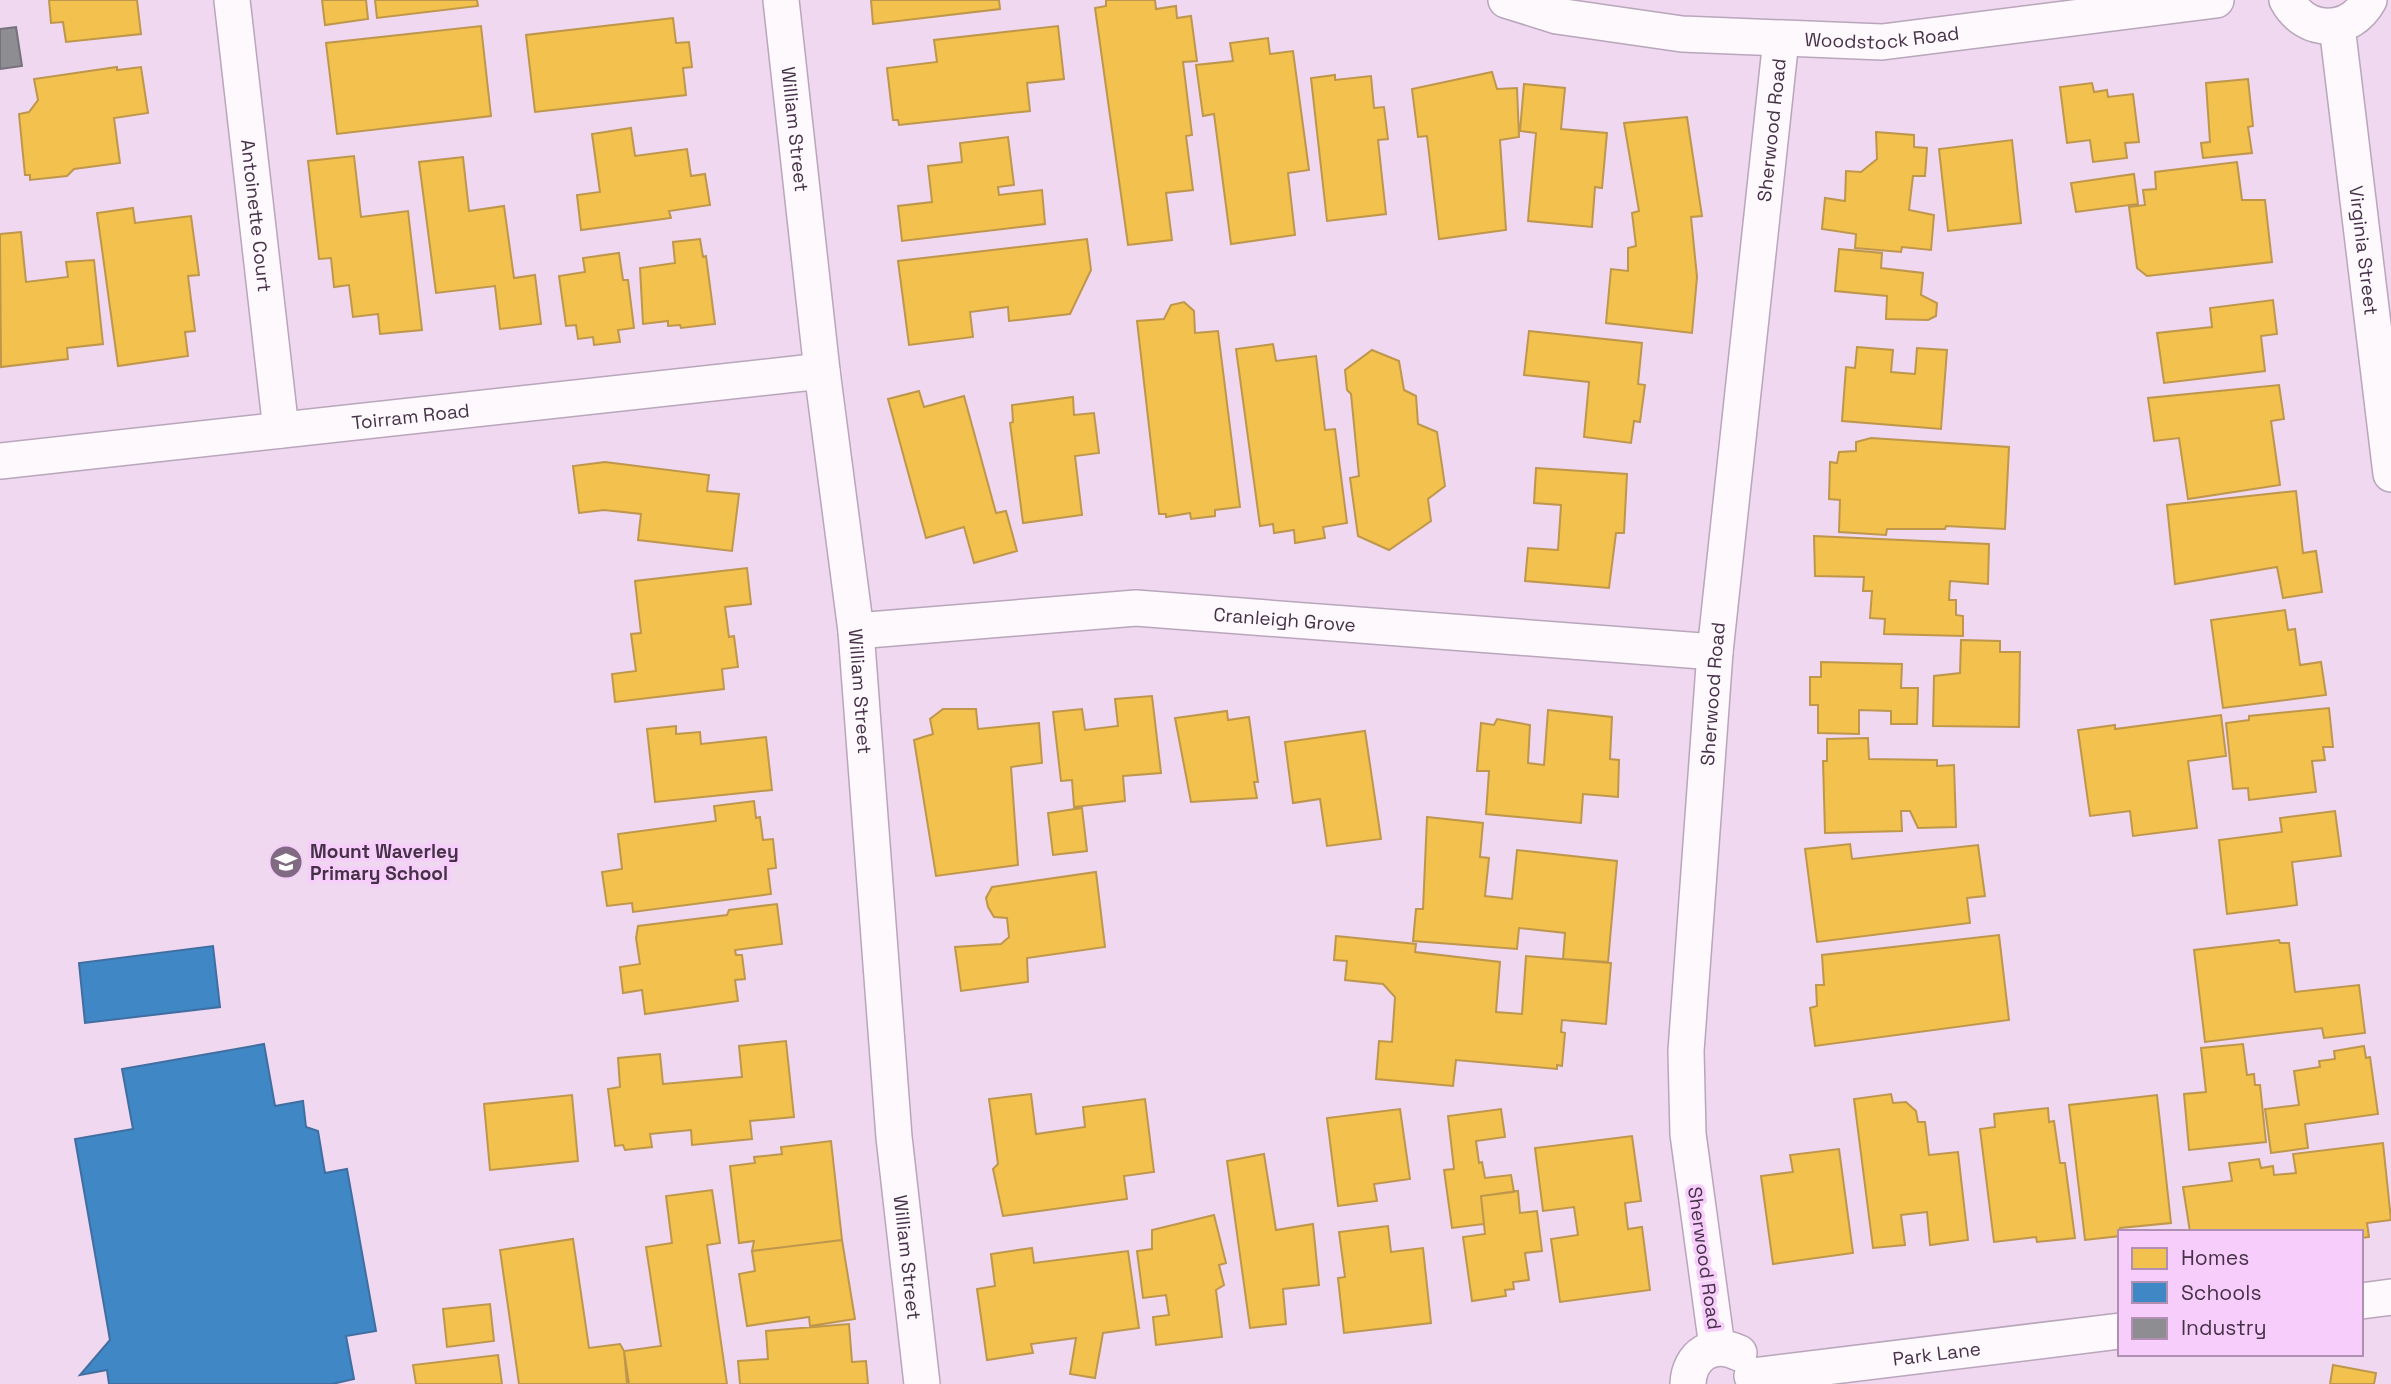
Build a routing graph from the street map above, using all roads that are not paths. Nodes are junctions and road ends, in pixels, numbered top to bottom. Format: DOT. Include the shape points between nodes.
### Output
graph roads {
  1 [pos="232,0"];
  2 [pos="781,0"];
  3 [pos="1506,0"];
  4 [pos="2216,0"];
  5 [pos="2287,0"];
  6 [pos="2369,0"];
  7 [pos="2337,26"];
  8 [pos="1781,39"];
  9 [pos="822,372"];
  10 [pos="281,430"];
  11 [pos="0,461"];
  12 [pos="2391,474"];
  13 [pos="856,631"];
  14 [pos="1715,652"];
  15 [pos="2118,1331"];
  16 [pos="1717,1347"];
  17 [pos="1751,1380"];
  18 [pos="922,1384"];
  19 [pos="1683,1384"];
  1 -- 10 [label="street, Antoinette Court"];
  2 -- 9 [label="street, William Street"];
  3 -- 8 [label="street, Woodstock Road" via="1557,16 1682,34"];
  4 -- 8 [label="street, Woodstock Road" via="1882,42"];
  5 -- 7 [label="street" via="2304,20"];
  6 -- 7 [label="street" via="2356,17"];
  7 -- 12 [label="street, Virginia Street"];
  8 -- 14 [label="street, Sherwood Road"];
  9 -- 10 [label="street, Toirram Road"];
  9 -- 13 [label="street, William Street"];
  10 -- 11 [label="street, Toirram Road"];
  13 -- 14 [label="street, Cranleigh Grove" via="1136,608"];
  13 -- 18 [label="street, William Street" via="893,1124"];
  14 -- 16 [label="street, Sherwood Road" via="1686,1051 1688,1134"];
  15 -- 17 [label="street, Park Lane"];
  16 -- 17 [label="street" via="1740,1354"];
  16 -- 19 [label="street" via="1695,1359"];
}
